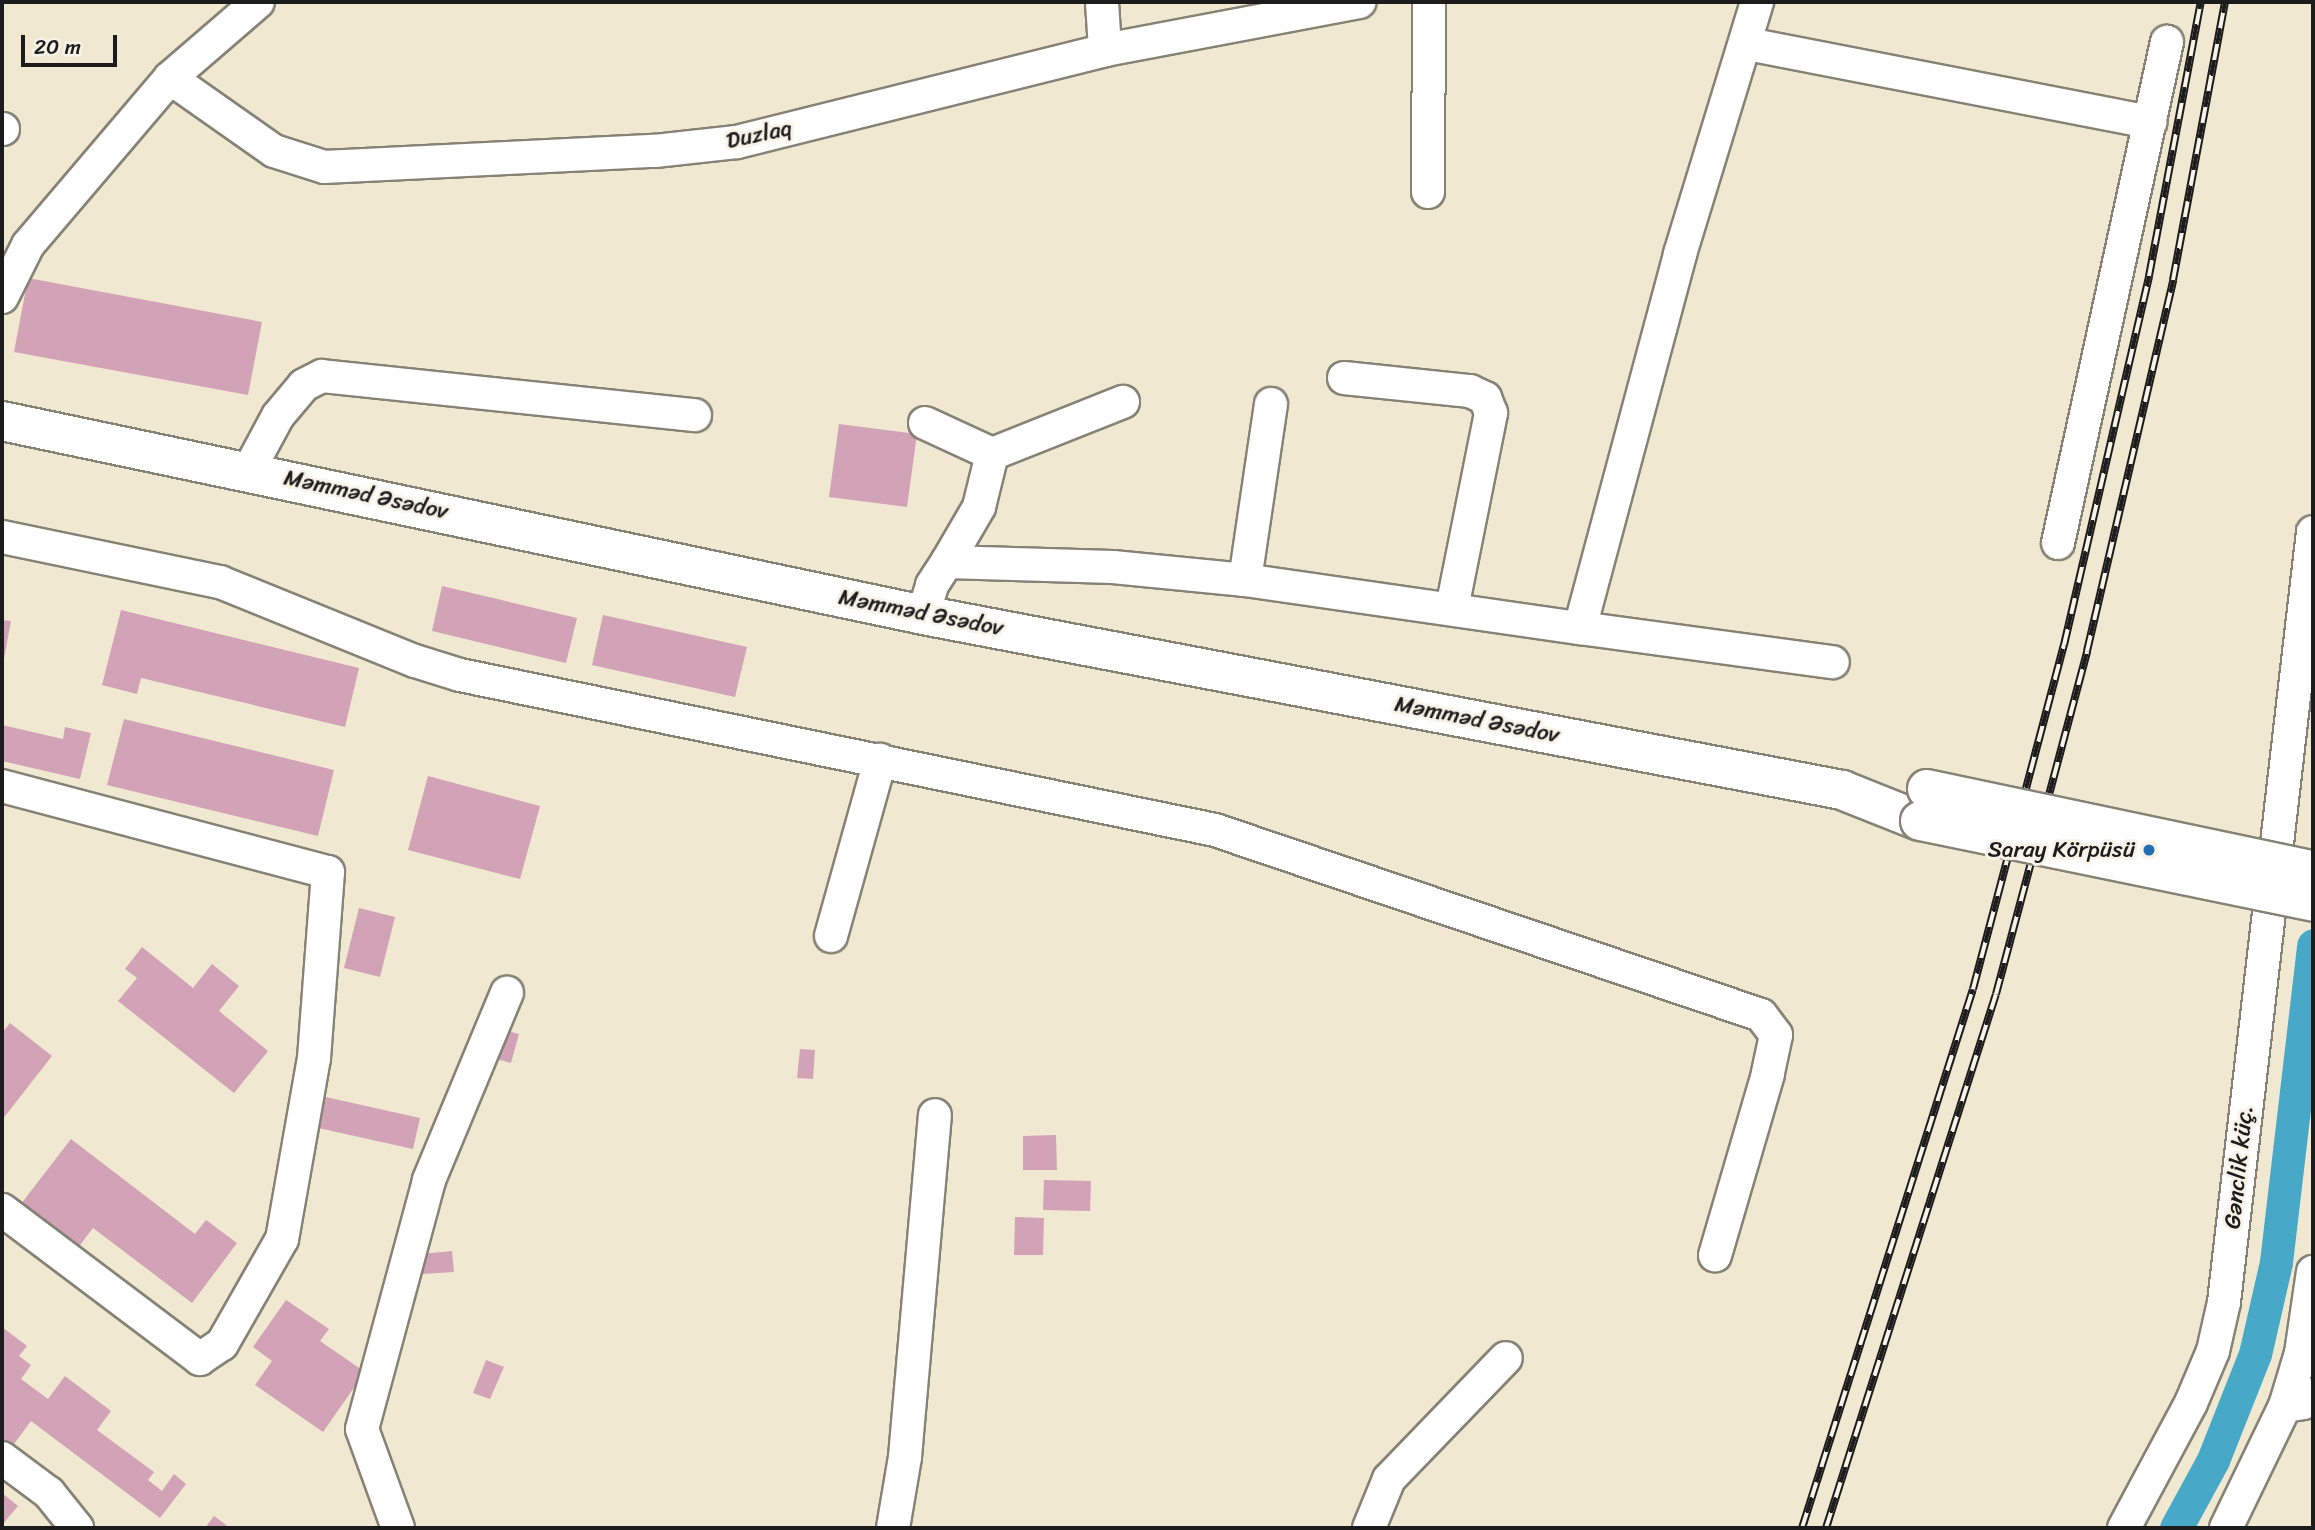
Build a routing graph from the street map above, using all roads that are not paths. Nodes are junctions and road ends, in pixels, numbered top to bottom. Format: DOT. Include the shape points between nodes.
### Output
graph roads {
  1 [pos="258,2"];
  2 [pos="1102,2"];
  3 [pos="1360,2"];
  4 [pos="1429,2"];
  5 [pos="1757,2"];
  6 [pos="2167,42"];
  7 [pos="1748,44"];
  8 [pos="1105,50"];
  9 [pos="170,78"];
  10 [pos="2151,122"];
  11 [pos="1428,192"];
  12 [pos="2,297"];
  13 [pos="1344,378"];
  14 [pos="1123,402"];
  15 [pos="1271,404"];
  16 [pos="695,415"];
  17 [pos="2,421"];
  18 [pos="925,423"];
  19 [pos="992,454"];
  20 [pos="249,470"];
  21 [pos="2313,532"];
  22 [pos="2,537"];
  23 [pos="2058,543"];
  24 [pos="947,562"];
  25 [pos="1245,580"];
  26 [pos="1452,608"];
  27 [pos="923,615"];
  28 [pos="1580,628"];
  29 [pos="1833,662"];
  30 [pos="880,760"];
  31 [pos="2,786"];
  32 [pos="1924,805"];
  33 [pos="2313,870"];
  34 [pos="2313,902"];
  35 [pos="831,936"];
  36 [pos="507,993"];
  37 [pos="935,1115"];
  38 [pos="2,1210"];
  39 [pos="1715,1255"];
  40 [pos="2313,1272"];
  41 [pos="1506,1358"];
  42 [pos="2299,1400"];
  43 [pos="2,1458"];
  44 [pos="77,1528"];
  45 [pos="398,1528"];
  46 [pos="893,1528"];
  47 [pos="1369,1528"];
  48 [pos="2124,1528"];
  49 [pos="2226,1528"];
  1 -- 9 [label="street"];
  2 -- 8 [label="street"];
  3 -- 8 [label="street, Duzlaq"];
  4 -- 11 [label="street"];
  5 -- 7 [label="street"];
  6 -- 10 [label="street"];
  7 -- 10 [label="street"];
  7 -- 28 [label="street" via="1680,254"];
  8 -- 9 [label="street, Duzlaq" via="737,142 654,151 324,167 274,151"];
  9 -- 12 [label="street" via="28,245"];
  10 -- 23 [label="street"];
  13 -- 26 [label="street" via="1470,391 1485,398 1491,413"];
  14 -- 19 [label="street"];
  15 -- 25 [label="street"];
  16 -- 20 [label="street" via="321,376 304,385 278,416"];
  17 -- 20 [label="main road, Məmməd Əsədov"];
  18 -- 19 [label="street"];
  19 -- 24 [label="street" via="979,507"];
  20 -- 27 [label="main road, Məmməd Əsədov"];
  21 -- 48 [label="street, Gənclik küç." via="2224,1302 2213,1351 2191,1403"];
  22 -- 30 [label="street" via="220,582 460,675"];
  24 -- 25 [label="street" via="1113,567"];
  24 -- 27 [label="street" via="932,585"];
  25 -- 26 [label="street"];
  26 -- 28 [label="street"];
  27 -- 32 [label="main road, Məmməd Əsədov"];
  28 -- 29 [label="street"];
  30 -- 35 [label="street"];
  30 -- 39 [label="street" via="1215,830 1761,1015 1776,1035"];
  31 -- 38 [label="street" via="328,872 314,1058 282,1239 222,1344 200,1359"];
  32 -- 33 [label="main road, bridge"];
  32 -- 34 [label="main road, bridge"];
  36 -- 45 [label="street" via="429,1180 362,1429"];
  37 -- 46 [label="street" via="905,1457"];
  40 -- 42 [label="street"];
  41 -- 47 [label="street" via="1389,1479"];
  42 -- 49 [label="street"];
  43 -- 44 [label="street" via="49,1493"];
}
